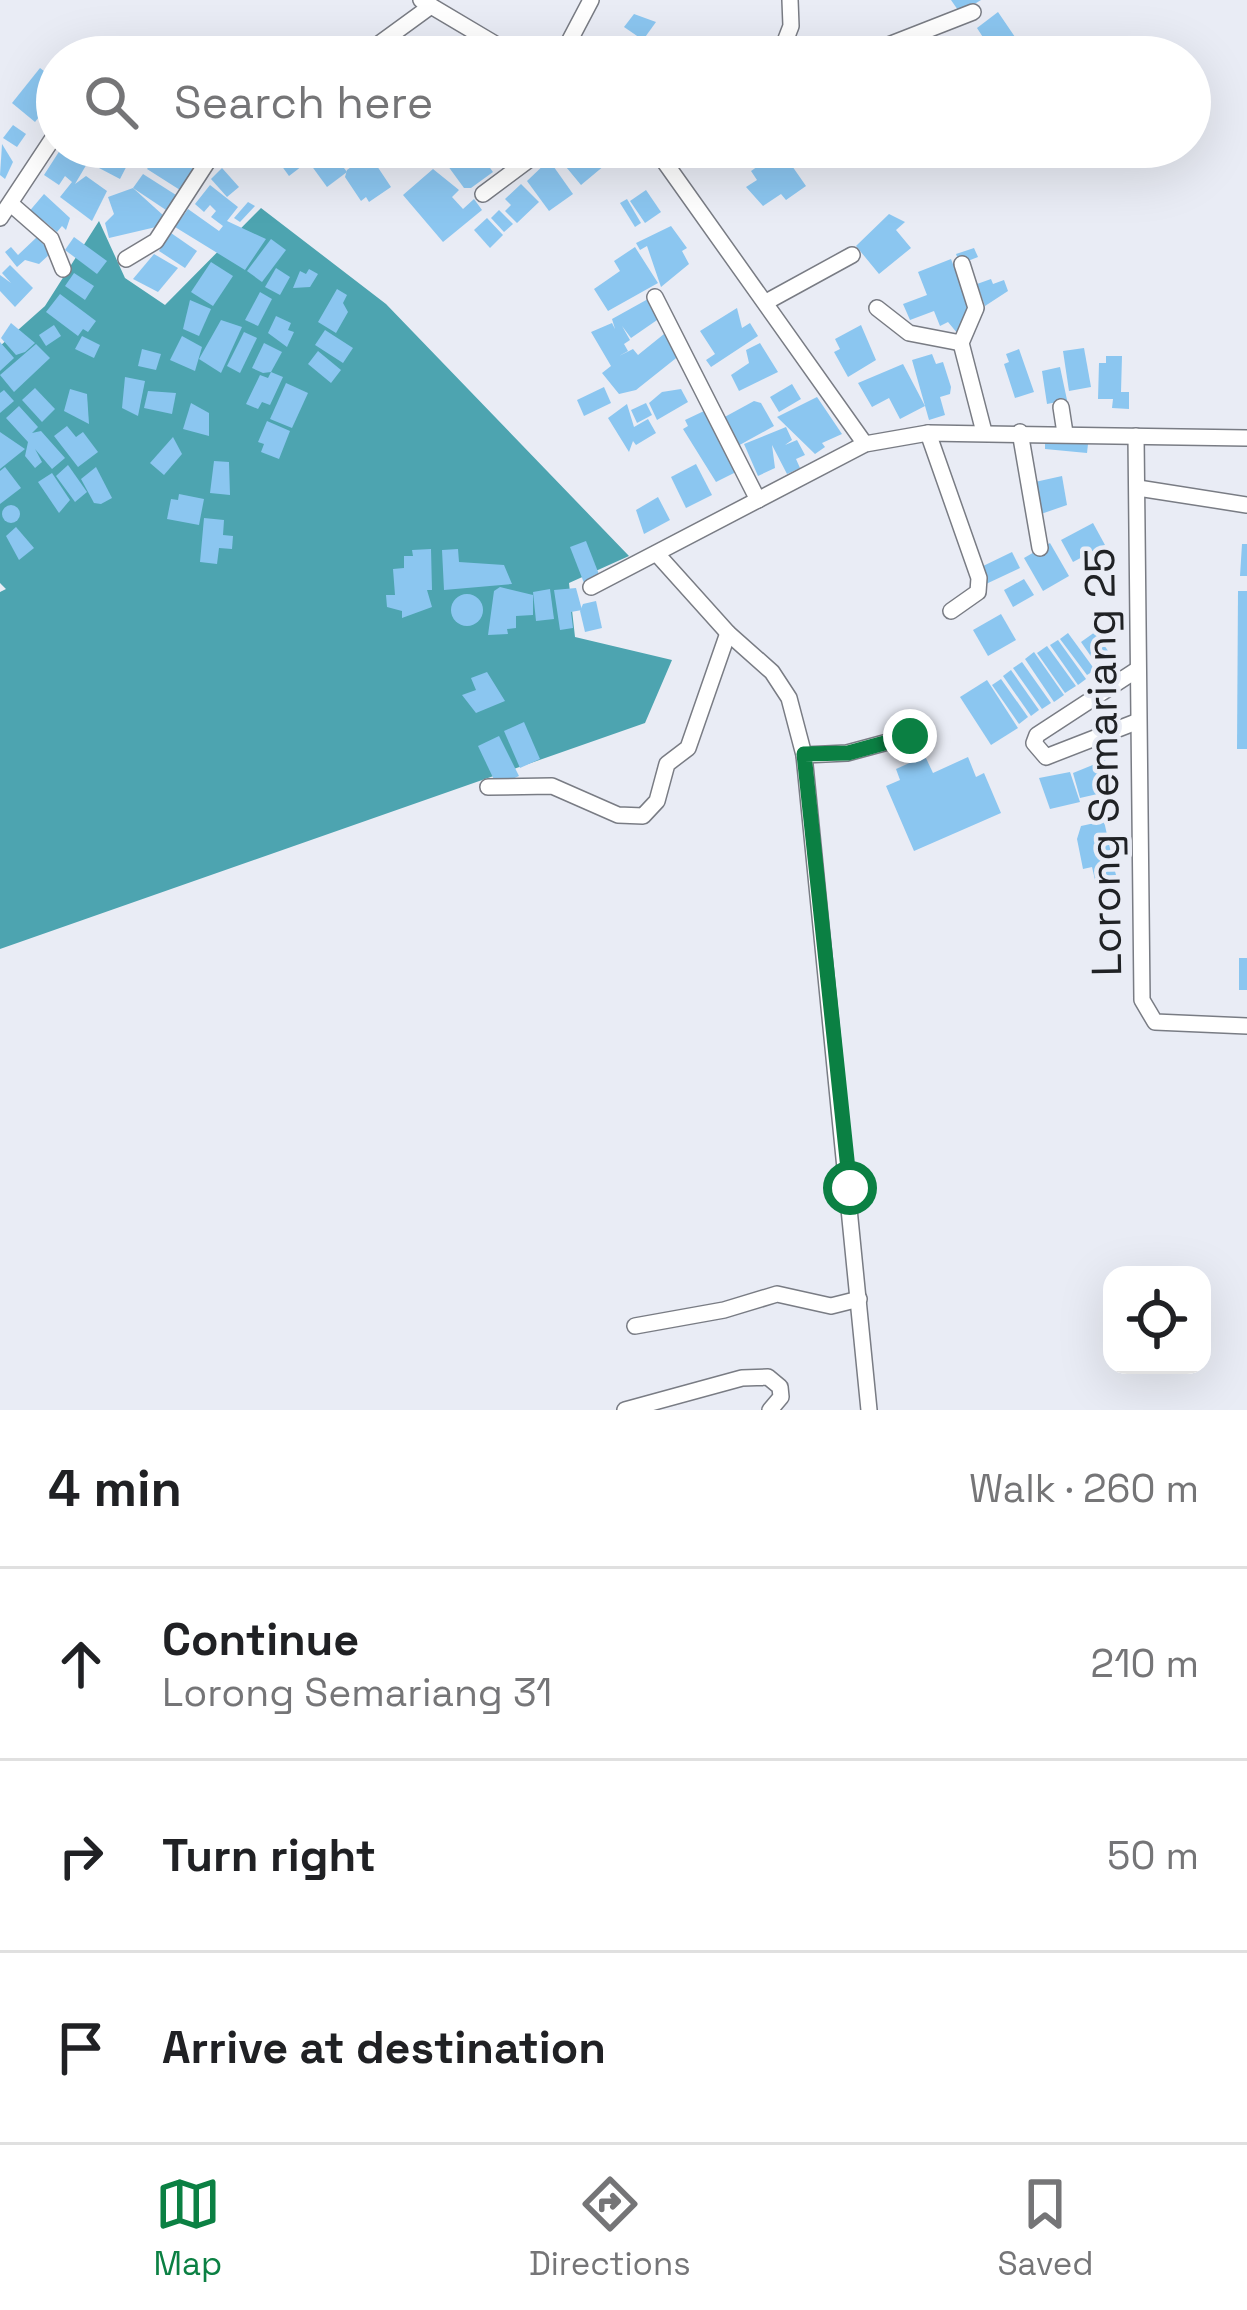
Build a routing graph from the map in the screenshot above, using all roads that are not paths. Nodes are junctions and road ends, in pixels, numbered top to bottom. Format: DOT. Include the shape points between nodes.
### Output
graph roads {
  1 [pos="591,0"];
  2 [pos="790,0"];
  3 [pos="426,3"];
  4 [pos="974,11"];
  5 [pos="386,36"];
  6 [pos="482,36"];
  7 [pos="572,36"];
  8 [pos="785,36"];
  9 [pos="911,36"];
  10 [pos="36,165"];
  11 [pos="203,168"];
  12 [pos="518,168"];
  13 [pos="669,168"];
  14 [pos="483,194"];
  15 [pos="6,211"];
  16 [pos="852,255"];
  17 [pos="127,259"];
  18 [pos="962,263"];
  19 [pos="63,269"];
  20 [pos="655,297"];
  21 [pos="768,302"];
  22 [pos="877,308"];
  23 [pos="962,343"];
  24 [pos="1061,407"];
  25 [pos="984,432"];
  26 [pos="1020,432"];
  27 [pos="928,433"];
  28 [pos="1065,434"];
  29 [pos="1136,436"];
  30 [pos="1247,438"];
  31 [pos="865,444"];
  32 [pos="1138,488"];
  33 [pos="758,500"];
  34 [pos="1247,505"];
  35 [pos="1040,548"];
  36 [pos="657,554"];
  37 [pos="591,586"];
  38 [pos="951,611"];
  39 [pos="728,633"];
  40 [pos="1135,671"];
  41 [pos="1136,722"];
  42 [pos="910,736"];
  43 [pos="804,754"];
  44 [pos="488,787"];
  45 [pos="1247,1026"];
  46 [pos="859,1299"];
  47 [pos="635,1326"];
  48 [pos="625,1410"];
  49 [pos="770,1410"];
  50 [pos="868,1410"];
  1 -- 7 [label="street"];
  2 -- 8 [label="street"];
  3 -- 5 [label="street"];
  3 -- 6 [label="street"];
  4 -- 9 [label="street"];
  10 -- 15 [label="street"];
  11 -- 17 [label="street" via="156,241"];
  12 -- 14 [label="street"];
  13 -- 21 [label="street"];
  15 -- 19 [label="street" via="52,239"];
  16 -- 21 [label="street"];
  18 -- 23 [label="street" via="976,308"];
  20 -- 33 [label="street"];
  21 -- 31 [label="street"];
  22 -- 23 [label="street" via="909,333"];
  23 -- 25 [label="street"];
  24 -- 28 [label="street"];
  25 -- 26 [label="street"];
  25 -- 27 [label="street"];
  26 -- 28 [label="street"];
  26 -- 35 [label="street"];
  27 -- 31 [label="street"];
  27 -- 38 [label="street" via="980,578 978,592"];
  28 -- 29 [label="street"];
  29 -- 30 [label="street"];
  29 -- 32 [label="street, Lorong Semariang 25"];
  31 -- 33 [label="street"];
  32 -- 34 [label="street"];
  32 -- 40 [label="street, Lorong Semariang 25"];
  33 -- 36 [label="street"];
  36 -- 37 [label="street"];
  36 -- 39 [label="street"];
  39 -- 43 [label="street" via="789,698"];
  39 -- 44 [label="street" via="688,748 667,764 657,801 643,816 618,815 551,786"];
  40 -- 41 [label="street, Lorong Semariang 25"];
  40 -- 41 [label="street" via="1034,742 1046,757"];
  41 -- 45 [label="street, Lorong Semariang 25" via="1146,1015 1154,1022"];
  42 -- 43 [label="street" via="848,753"];
  43 -- 46 [label="street"];
  46 -- 47 [label="street" via="831,1306 777,1294"];
  46 -- 50 [label="street"];
  48 -- 49 [label="street" via="768,1377 781,1397"];
}
